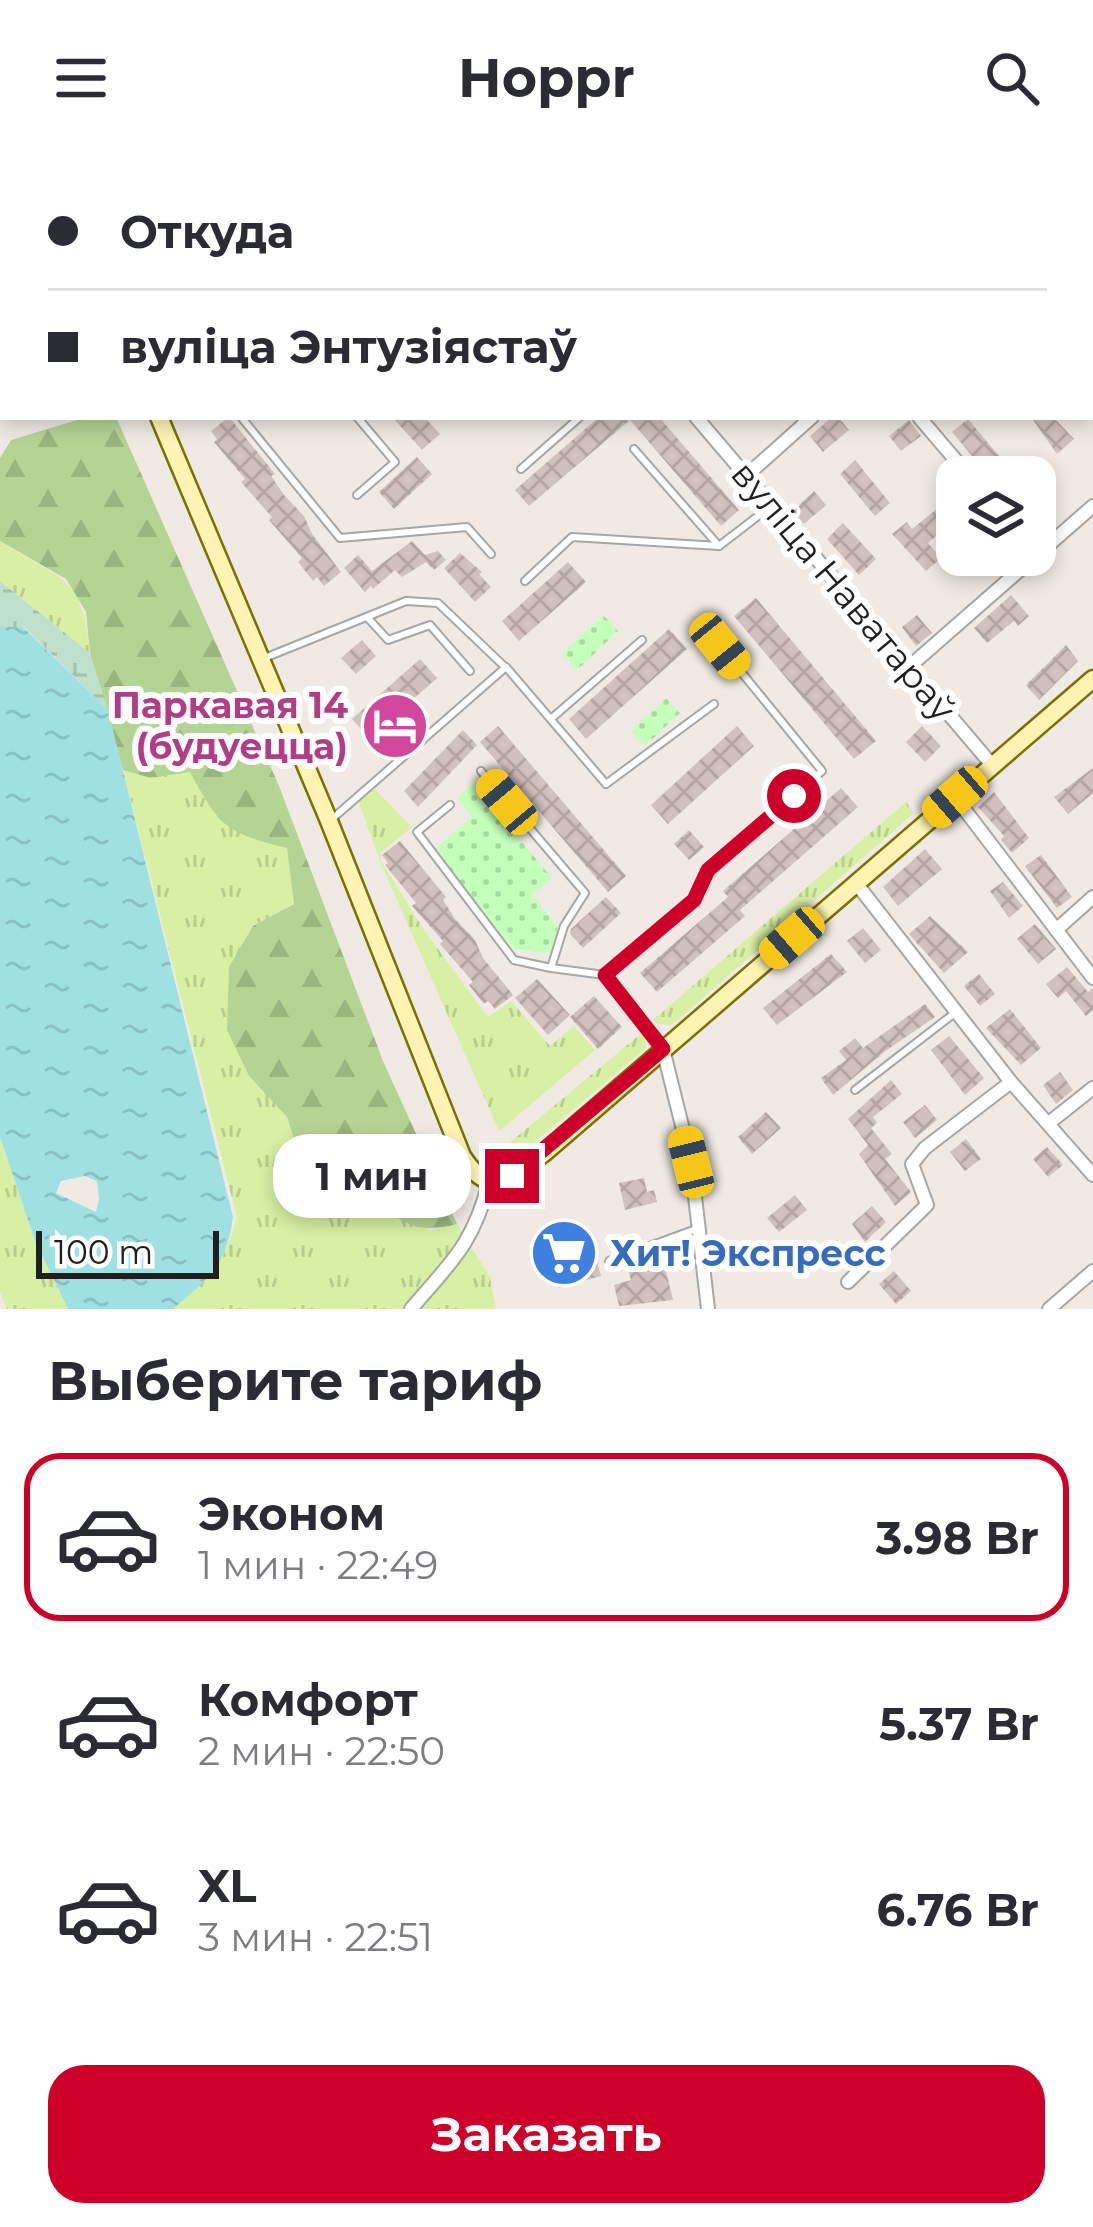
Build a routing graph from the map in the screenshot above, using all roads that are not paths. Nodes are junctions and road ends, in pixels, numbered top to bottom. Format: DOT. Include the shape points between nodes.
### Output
graph roads {
  1 [pos="159,420"];
  2 [pos="243,420"];
  3 [pos="360,420"];
  4 [pos="577,420"];
  5 [pos="699,420"];
  6 [pos="809,420"];
  7 [pos="922,420"];
  8 [pos="634,449"];
  9 [pos="952,456"];
  10 [pos="521,469"];
  11 [pos="746,476"];
  12 [pos="357,495"];
  13 [pos="771,506"];
  14 [pos="1093,506"];
  15 [pos="1056,537"];
  16 [pos="719,545"];
  17 [pos="491,554"];
  18 [pos="1011,576"];
  19 [pos="525,580"];
  20 [pos="367,616"];
  21 [pos="642,640"];
  22 [pos="720,646"];
  23 [pos="259,661"];
  24 [pos="909,667"];
  25 [pos="506,668"];
  26 [pos="470,671"];
  27 [pos="1093,680"];
  28 [pos="714,704"];
  29 [pos="553,718"];
  30 [pos="992,765"];
  31 [pos="482,771"];
  32 [pos="955,797"];
  33 [pos="450,805"];
  34 [pos="329,821"];
  35 [pos="856,883"];
  36 [pos="1093,897"];
  37 [pos="1056,930"];
  38 [pos="551,968"];
  39 [pos="605,975"];
  40 [pos="1093,978"];
  41 [pos="956,1011"];
  42 [pos="663,1049"];
  43 [pos="1011,1082"];
  44 [pos="1093,1088"];
  45 [pos="855,1090"];
  46 [pos="1050,1122"];
  47 [pos="1093,1175"];
  48 [pos="490,1183"];
  49 [pos="700,1228"];
  50 [pos="609,1261"];
  51 [pos="1093,1271"];
  52 [pos="848,1282"];
  53 [pos="411,1309"];
  54 [pos="708,1309"];
  55 [pos="1048,1309"];
  1 -- 23 [label="main road"];
  2 -- 17 [label="lane" via="340,538 467,527"];
  3 -- 12 [label="lane" via="395,462"];
  4 -- 10 [label="lane"];
  5 -- 11 [label="street, вуліца Наватараў"];
  6 -- 11 [label="street"];
  7 -- 9 [label="street"];
  8 -- 16 [label="lane"];
  11 -- 13 [label="street, вуліца Наватараў"];
  13 -- 16 [label="lane"];
  13 -- 24 [label="street, вуліца Наватараў"];
  14 -- 15 [label="street"];
  16 -- 19 [label="lane" via="572,537"];
  18 -- 24 [label="street"];
  20 -- 23 [label="lane"];
  20 -- 25 [label="lane" via="406,601 438,603"];
  20 -- 26 [label="lane" via="388,640 430,625"];
  21 -- 29 [label="lane"];
  22 -- 39 [label="lane" via="822,771 708,870 694,900"];
  23 -- 34 [label="main road"];
  24 -- 30 [label="street, вуліца Наватараў"];
  25 -- 29 [label="lane"];
  25 -- 34 [label="lane"];
  27 -- 30 [label="main road"];
  28 -- 29 [label="lane" via="606,784"];
  30 -- 32 [label="main road"];
  31 -- 38 [label="lane" via="585,893"];
  32 -- 35 [label="main road"];
  32 -- 37 [label="street"];
  33 -- 38 [label="lane" via="417,832 514,960"];
  34 -- 48 [label="main road" via="462,1156"];
  35 -- 41 [label="street"];
  35 -- 42 [label="main road"];
  36 -- 37 [label="street"];
  37 -- 40 [label="street"];
  38 -- 39 [label="lane"];
  39 -- 42 [label="lane"];
  41 -- 43 [label="street"];
  41 -- 45 [label="lane"];
  42 -- 48 [label="main road" via="544,1153 506,1181"];
  42 -- 49 [label="street"];
  43 -- 46 [label="street"];
  43 -- 52 [label="street" via="925,1148 912,1164 927,1205"];
  44 -- 46 [label="street"];
  46 -- 47 [label="street"];
  48 -- 53 [label="street" via="468,1242"];
  49 -- 50 [label="lane"];
  49 -- 54 [label="street"];
  51 -- 55 [label="street"];
}
